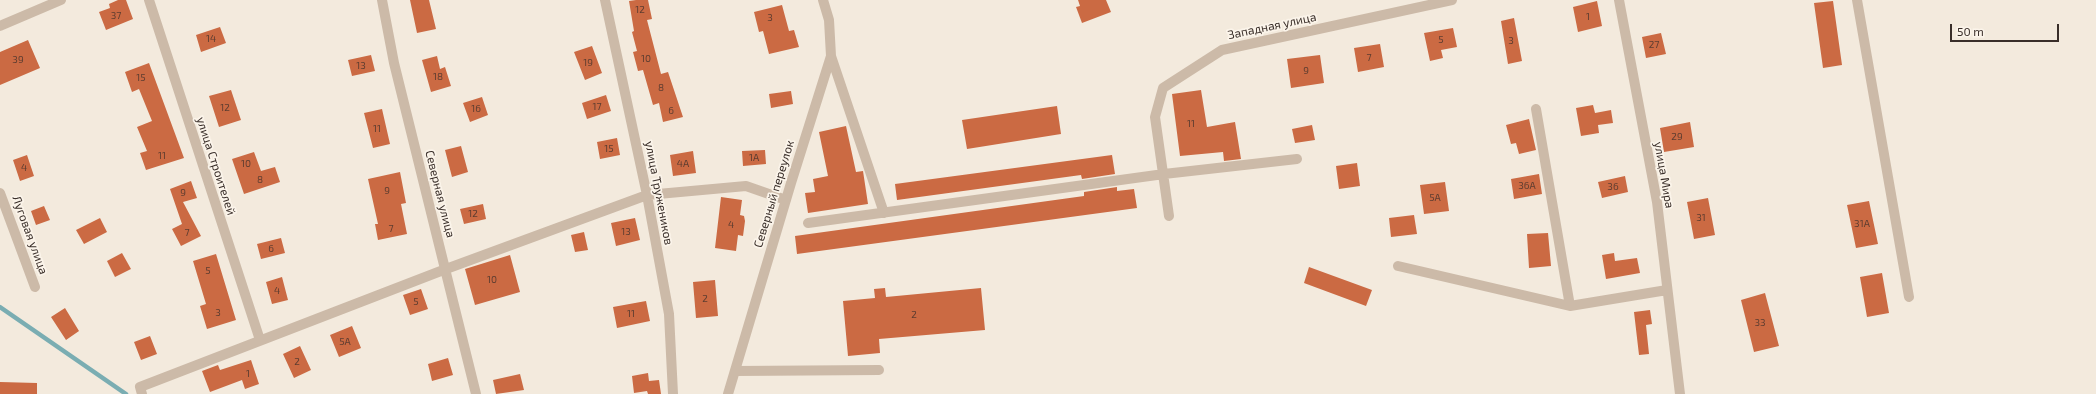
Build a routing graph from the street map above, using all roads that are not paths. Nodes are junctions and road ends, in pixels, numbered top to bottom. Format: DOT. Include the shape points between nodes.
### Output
graph roads {
  1 [pos="61,0"];
  2 [pos="149,0"];
  3 [pos="382,0"];
  4 [pos="605,0"];
  5 [pos="823,0"];
  6 [pos="1452,0"];
  7 [pos="1620,0"];
  8 [pos="1857,0"];
  9 [pos="0,26"];
  10 [pos="831,56"];
  11 [pos="1536,109"];
  12 [pos="1297,159"];
  13 [pos="1164,174"];
  14 [pos="0,193"];
  15 [pos="647,195"];
  16 [pos="786,200"];
  17 [pos="884,213"];
  18 [pos="1169,216"];
  19 [pos="808,223"];
  20 [pos="1398,266"];
  21 [pos="446,269"];
  22 [pos="35,287"];
  23 [pos="1666,290"];
  24 [pos="1909,297"];
  25 [pos="1570,306"];
  26 [pos="260,340"];
  27 [pos="879,370"];
  28 [pos="735,371"];
  29 [pos="141,391"];
  30 [pos="476,394"];
  31 [pos="673,394"];
  32 [pos="728,394"];
  33 [pos="1680,394"];
  1 -- 9 [label="street"];
  2 -- 26 [label="street, улица Строителей"];
  3 -- 21 [label="street, Северная улица" via="394,63"];
  4 -- 15 [label="street, улица Тружеников"];
  5 -- 10 [label="street, Северный переулок" via="829,20"];
  6 -- 13 [label="street, Западная улица" via="1222,50 1163,88 1155,117"];
  7 -- 23 [label="street, улица Мира" via="1657,202"];
  8 -- 24 [label="street"];
  10 -- 16 [label="street, Северный переулок"];
  10 -- 17 [label="street"];
  11 -- 25 [label="street"];
  12 -- 13 [label="street"];
  13 -- 17 [label="street"];
  13 -- 18 [label="street, Западная улица"];
  14 -- 22 [label="street, Луговая улица"];
  15 -- 16 [label="street" via="746,186"];
  15 -- 21 [label="street"];
  15 -- 31 [label="street, улица Тружеников" via="669,314"];
  16 -- 28 [label="street, Северный переулок"];
  17 -- 19 [label="street"];
  20 -- 25 [label="street"];
  21 -- 26 [label="street"];
  21 -- 30 [label="street, Северная улица"];
  23 -- 25 [label="street"];
  23 -- 33 [label="street, улица Мира"];
  26 -- 29 [label="street"];
  27 -- 28 [label="street"];
  28 -- 32 [label="street, Северный переулок"];
}
